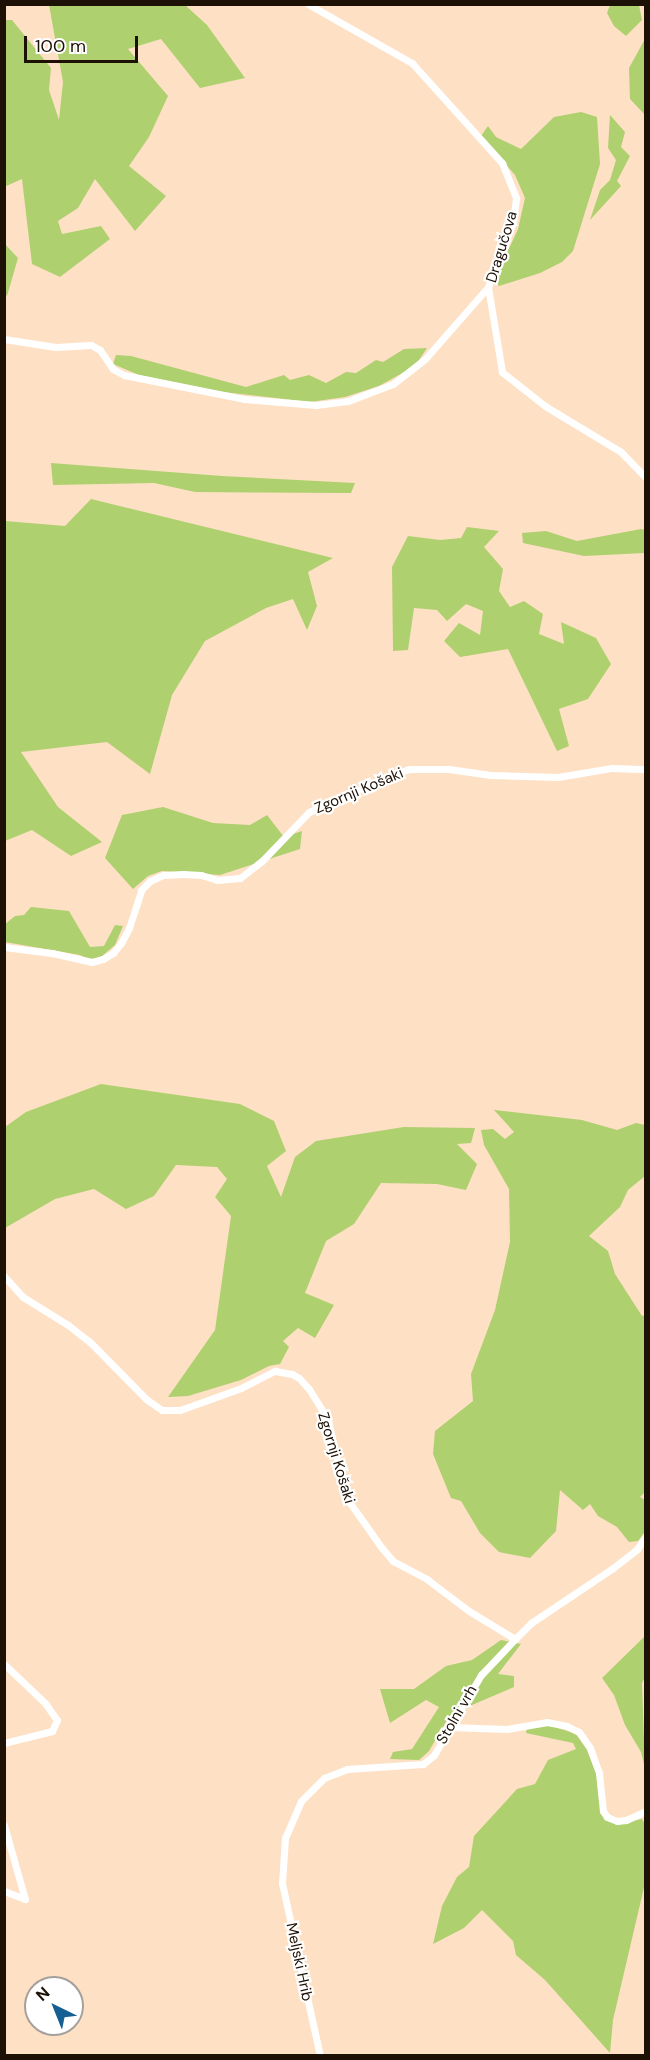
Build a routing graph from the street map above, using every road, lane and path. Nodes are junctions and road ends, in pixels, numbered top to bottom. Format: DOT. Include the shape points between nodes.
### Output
graph roads {
  1 [pos="308,4"];
  2 [pos="488,286"];
  3 [pos="4,339"];
  4 [pos="645,478"];
  5 [pos="645,769"];
  6 [pos="4,947"];
  7 [pos="4,1276"];
  8 [pos="645,1536"];
  9 [pos="515,1639"];
  10 [pos="4,1664"];
  11 [pos="450,1727"];
  12 [pos="4,1743"];
  13 [pos="645,1811"];
  14 [pos="4,1826"];
  15 [pos="281,1868"];
  16 [pos="4,1891"];
  17 [pos="320,2055"];
  1 -- 2 [label="street, Dragučova" via="412,63 502,163 516,198 513,222"];
  2 -- 3 [label="street" via="425,359 393,384 348,401 316,405 244,399 124,375 112,369 100,350 91,345 55,347"];
  2 -- 4 [label="street, Dragučova" via="502,372 544,406 621,452"];
  5 -- 6 [label="street, Zgornji Košaki" via="612,768 558,777 409,769 309,812 240,878 217,880 183,874 150,880 141,890 121,943 103,959 92,962"];
  7 -- 9 [label="street, Zgornji Košaki" via="23,1297 90,1342 146,1400 162,1410 180,1410 275,1371 299,1378 328,1420 345,1496 382,1548 393,1561"];
  8 -- 9 [label="street, Stolni vrh" via="637,1549 531,1623"];
  9 -- 11 [label="street, Stolni vrh" via="481,1675"];
  10 -- 12 [label="street" via="57,1720 52,1731"];
  11 -- 13 [label="street" via="507,1729 547,1722 567,1726 579,1732 590,1748 607,1817 626,1820"];
  11 -- 15 [label="street, Stolni vrh" via="434,1755 423,1764 347,1769 324,1778 310,1789 293,1816"];
  14 -- 16 [label="street" via="25,1899"];
  15 -- 17 [label="street, Meljski Hrib"];
}
